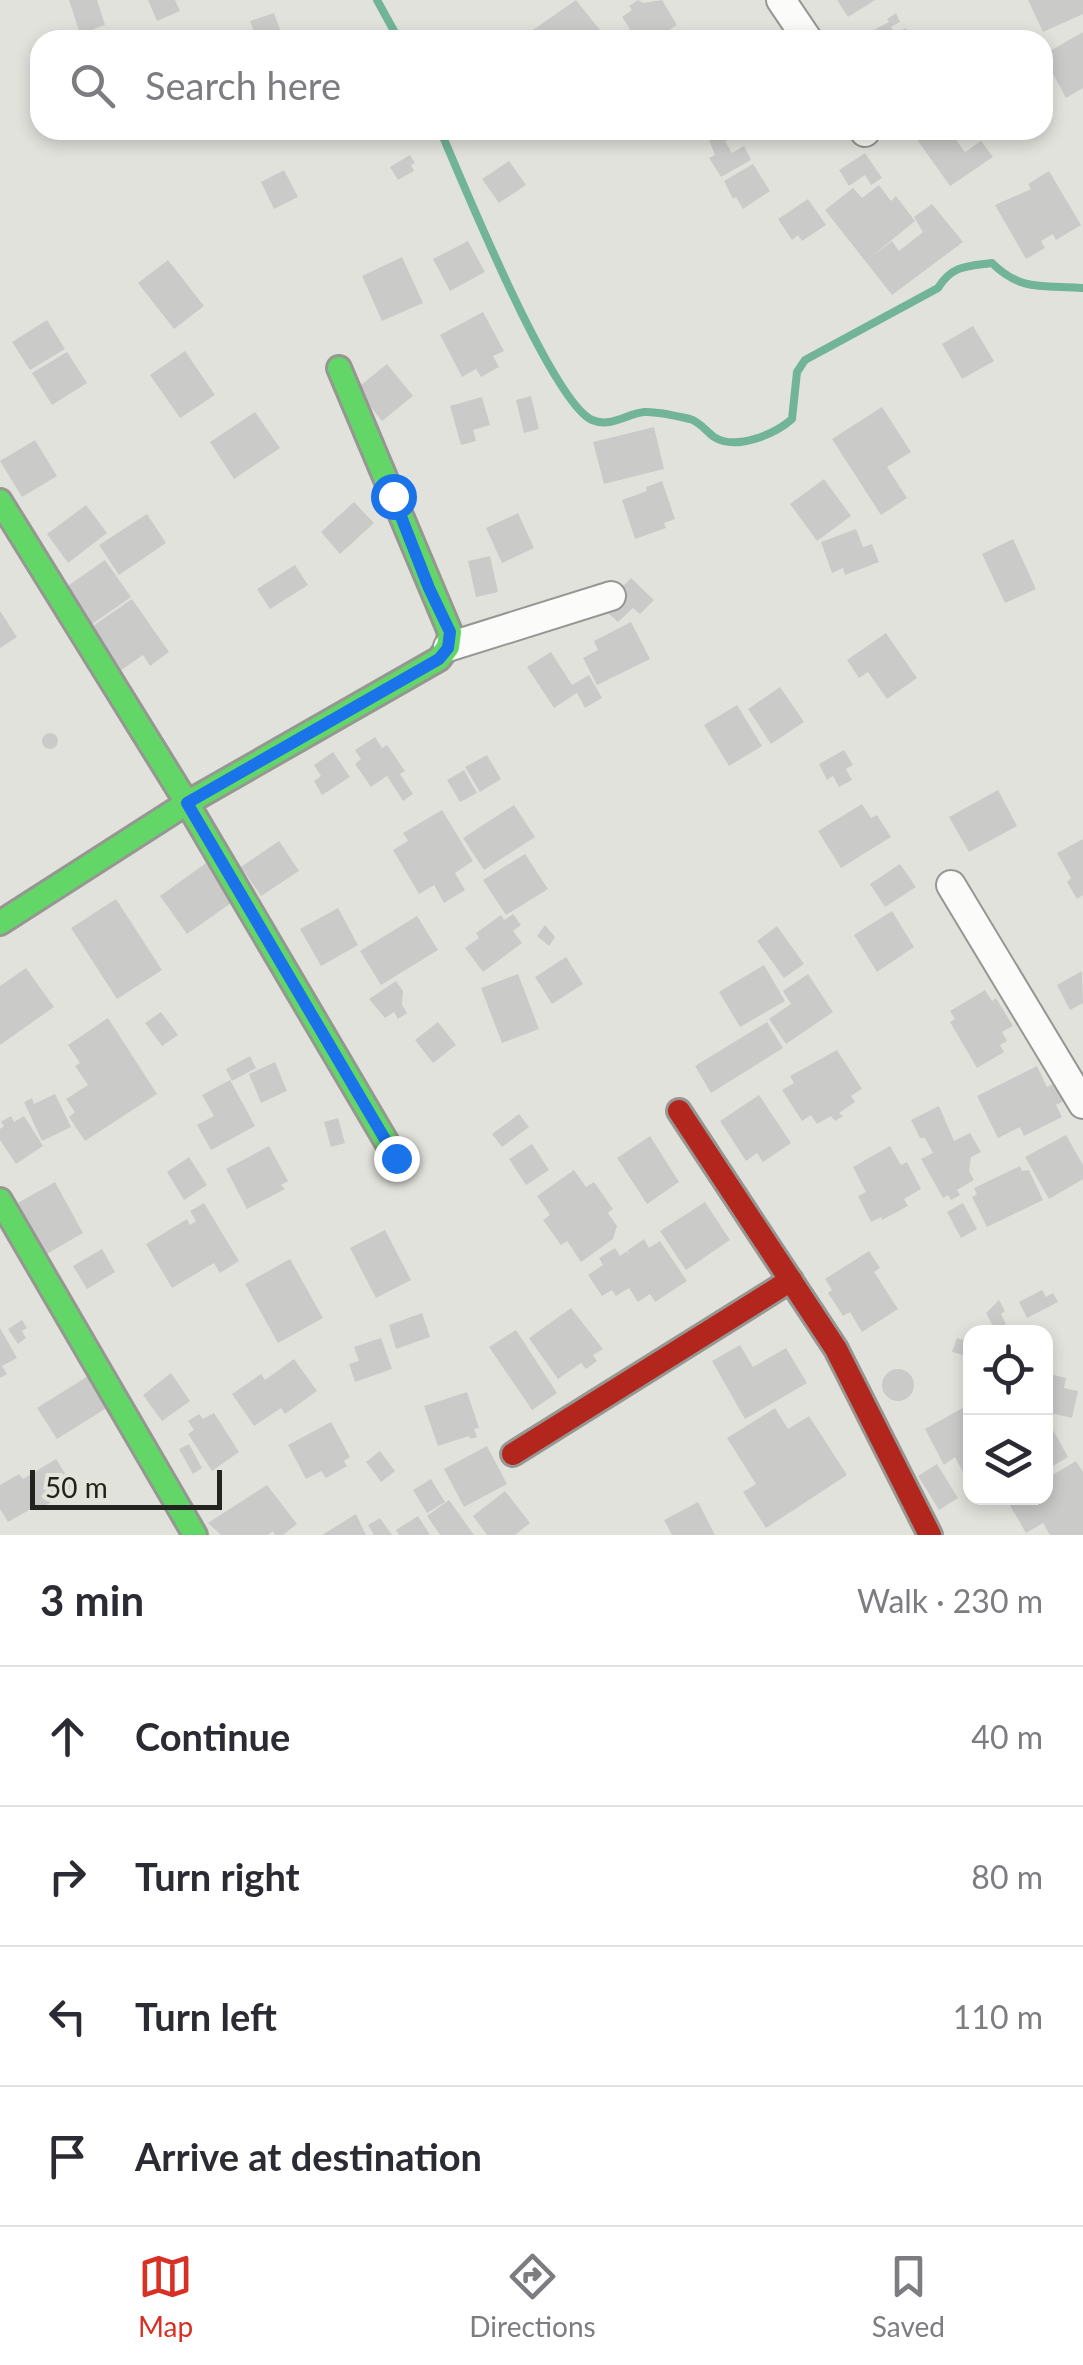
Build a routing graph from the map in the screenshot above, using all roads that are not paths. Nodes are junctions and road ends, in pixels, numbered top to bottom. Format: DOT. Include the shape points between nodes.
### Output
graph roads {
  1 [pos="781,0"];
  2 [pos="801,30"];
  3 [pos="339,368"];
  4 [pos="0,501"];
  5 [pos="611,596"];
  6 [pos="448,648"];
  7 [pos="187,803"];
  8 [pos="951,884"];
  9 [pos="0,923"];
  10 [pos="1083,1104"];
  11 [pos="680,1111"];
  12 [pos="396,1158"];
  13 [pos="0,1200"];
  14 [pos="791,1280"];
  15 [pos="513,1454"];
  16 [pos="194,1535"];
  17 [pos="930,1535"];
  1 -- 2 [label="street"];
  3 -- 6 [label="street" via="450,632"];
  4 -- 7 [label="street"];
  5 -- 6 [label="street"];
  6 -- 7 [label="street"];
  7 -- 9 [label="street"];
  7 -- 12 [label="street"];
  8 -- 10 [label="street"];
  11 -- 14 [label="street"];
  13 -- 16 [label="street"];
  14 -- 15 [label="street"];
  14 -- 17 [label="street" via="836,1349"];
}
